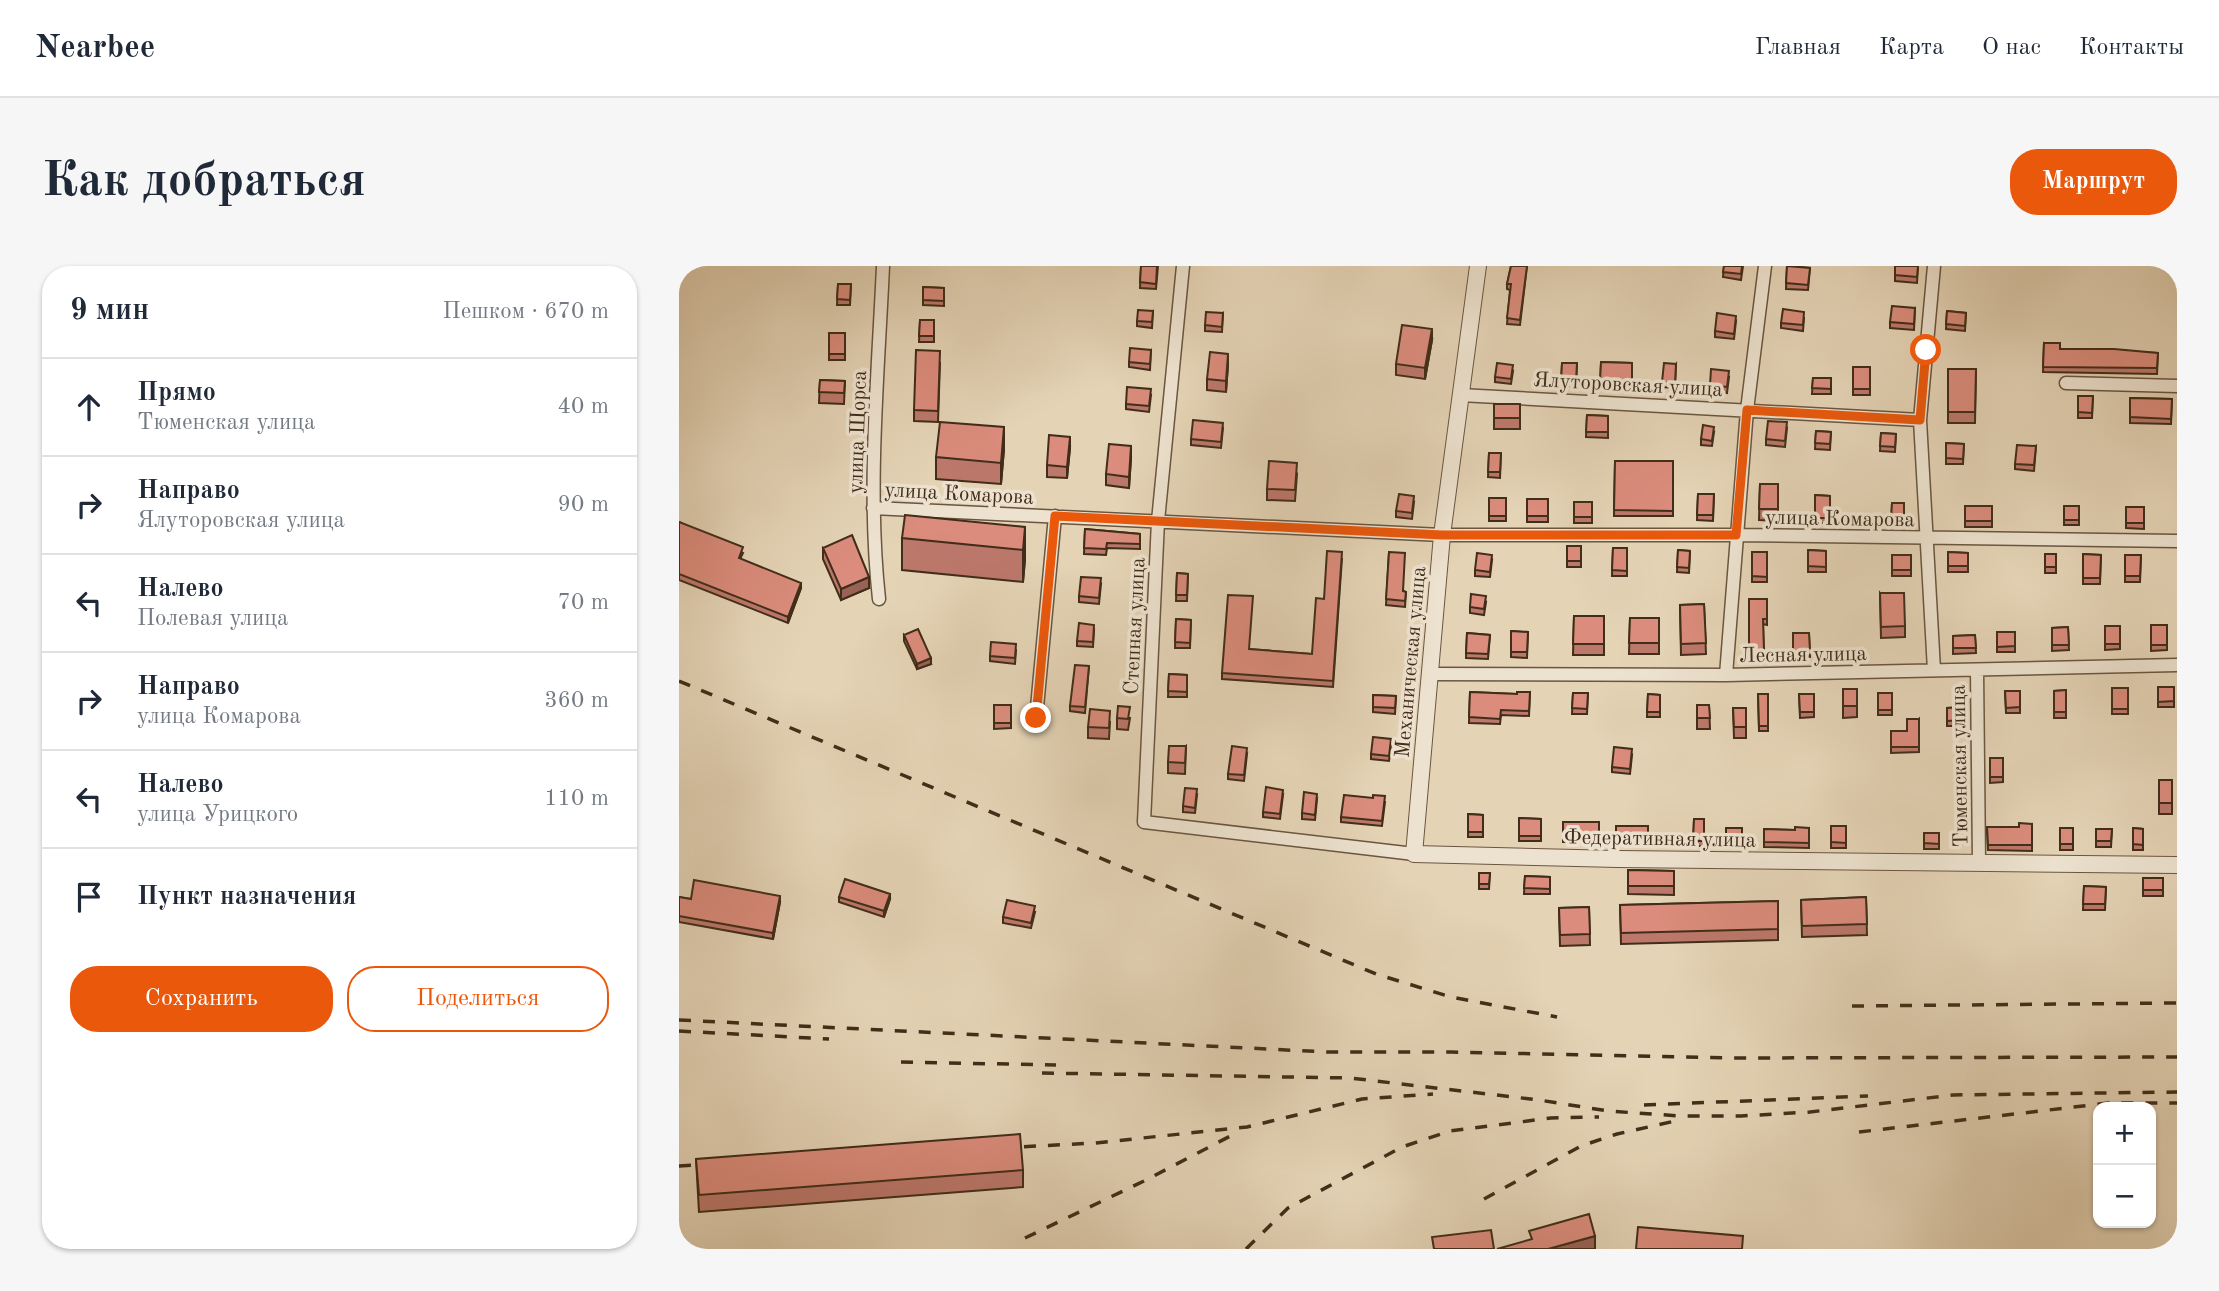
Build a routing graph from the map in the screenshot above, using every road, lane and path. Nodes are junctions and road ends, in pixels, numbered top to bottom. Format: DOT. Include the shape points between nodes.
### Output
graph roads {
  1 [pos="883,266"];
  2 [pos="1183,266"];
  3 [pos="1478,266"];
  4 [pos="1765,266"];
  5 [pos="1934,266"];
  6 [pos="2066,383"];
  7 [pos="2177,386"];
  8 [pos="1460,395"];
  9 [pos="1747,410"];
  10 [pos="1920,420"];
  11 [pos="873,508"];
  12 [pos="1055,516"];
  13 [pos="1158,521"];
  14 [pos="1442,535"];
  15 [pos="1736,535"];
  16 [pos="1926,539"];
  17 [pos="2177,541"];
  18 [pos="879,599"];
  19 [pos="2177,666"];
  20 [pos="1934,670"];
  21 [pos="1977,670"];
  22 [pos="1430,674"];
  23 [pos="1726,676"];
  24 [pos="1036,718"];
  25 [pos="1144,822"];
  26 [pos="1414,854"];
  27 [pos="1979,862"];
  28 [pos="2177,865"];
  1 -- 11 [label="street, улица Щорса"];
  2 -- 13 [label="street, Степная улица"];
  3 -- 8 [label="street, Механическая улица"];
  4 -- 9 [label="street"];
  5 -- 10 [label="street, Тюменская улица"];
  6 -- 7 [label="street"];
  8 -- 9 [label="street, Ялуторовская улица"];
  8 -- 14 [label="street, Механическая улица"];
  9 -- 10 [label="street, Ялуторовская улица"];
  9 -- 15 [label="street"];
  10 -- 16 [label="street, Тюменская улица"];
  11 -- 12 [label="street, улица Комарова"];
  11 -- 18 [label="street, улица Щорса"];
  12 -- 13 [label="street, улица Комарова"];
  12 -- 24 [label="street"];
  13 -- 14 [label="street, улица Комарова"];
  13 -- 25 [label="street, Степная улица"];
  14 -- 15 [label="street, улица Комарова"];
  14 -- 22 [label="street, Механическая улица"];
  15 -- 16 [label="street, улица Комарова"];
  15 -- 23 [label="street"];
  16 -- 17 [label="street, улица Комарова"];
  16 -- 20 [label="street, Тюменская улица"];
  19 -- 21 [label="street, Лесная улица"];
  20 -- 21 [label="street, Лесная улица"];
  20 -- 23 [label="street, Лесная улица"];
  21 -- 27 [label="street, Тюменская улица"];
  22 -- 23 [label="street, Лесная улица"];
  22 -- 26 [label="street, Механическая улица"];
  25 -- 26 [label="street, Федеративная улица"];
  26 -- 27 [label="street, Федеративная улица"];
  27 -- 28 [label="street, Федеративная улица"];
}
